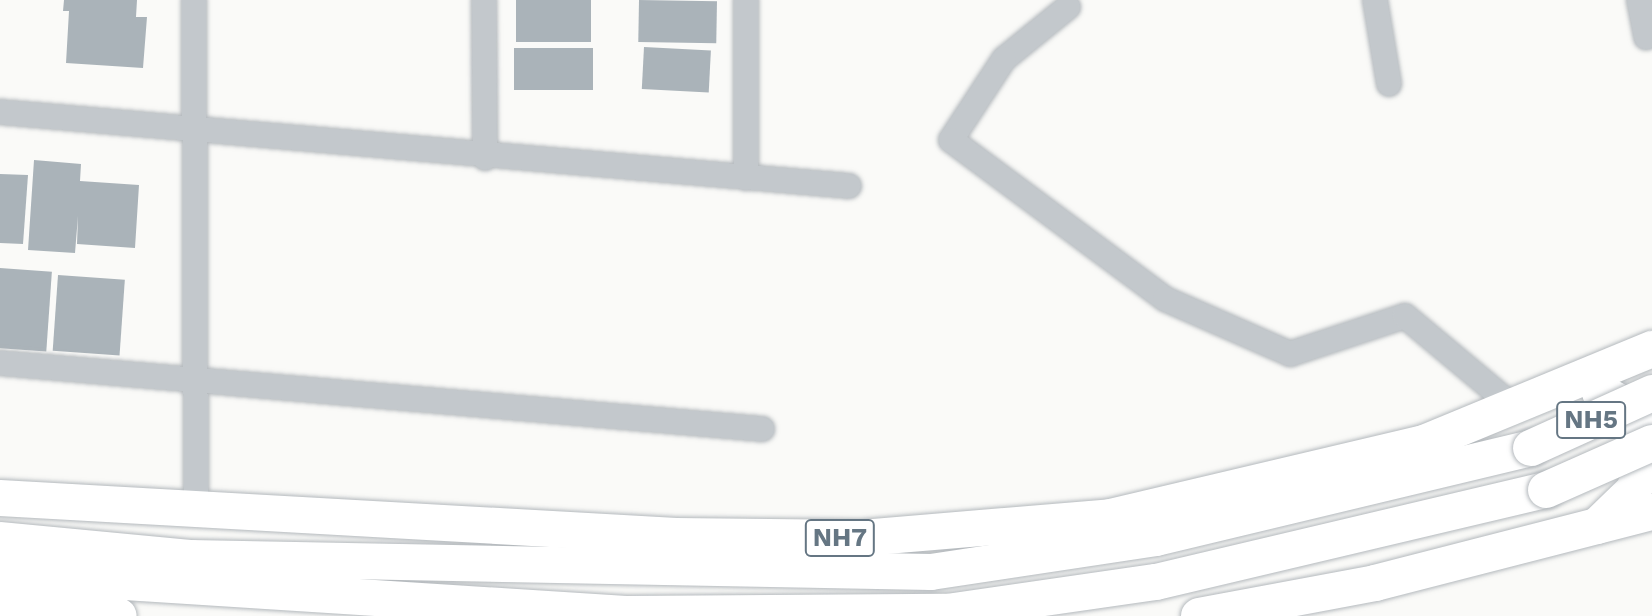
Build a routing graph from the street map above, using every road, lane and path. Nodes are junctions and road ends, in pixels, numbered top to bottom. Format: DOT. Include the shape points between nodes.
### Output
graph roads {
  1 [pos="194,0"];
  2 [pos="484,0"];
  3 [pos="746,0"];
  4 [pos="1375,0"];
  5 [pos="1639,0"];
  6 [pos="1068,7"];
  7 [pos="1646,37"];
  8 [pos="1389,84"];
  9 [pos="0,112"];
  10 [pos="195,130"];
  11 [pos="485,158"];
  12 [pos="746,178"];
  13 [pos="849,186"];
  14 [pos="1646,346"];
  15 [pos="0,363"];
  16 [pos="197,380"];
  17 [pos="1563,389"];
  18 [pos="1652,393"];
  19 [pos="1514,407"];
  20 [pos="762,429"];
  21 [pos="1652,443"];
  22 [pos="0,498"];
  23 [pos="1652,512"];
  24 [pos="196,513"];
  25 [pos="1596,528"];
  26 [pos="0,540"];
  27 [pos="0,574"];
  28 [pos="0,606"];
  29 [pos="119,616"];
  30 [pos="1199,616"];
  1 -- 10 [label="street"];
  2 -- 11 [label="street"];
  3 -- 12 [label="street"];
  4 -- 8 [label="street"];
  5 -- 7 [label="street"];
  6 -- 19 [label="street" via="1004,59 951,140 1165,299 1290,354 1405,316"];
  9 -- 10 [label="street"];
  10 -- 11 [label="street"];
  10 -- 16 [label="street"];
  11 -- 12 [label="street"];
  12 -- 13 [label="street"];
  14 -- 17 [label="highway, NH7"];
  15 -- 16 [label="street"];
  16 -- 20 [label="street"];
  16 -- 24 [label="street"];
  17 -- 19 [label="highway, NH7"];
  17 -- 25 [label="highway" via="1593,390 1614,399 1643,427 1641,474 1633,491"];
  18 -- 26 [label="highway, NH5, bridge" via="1531,448 1156,538 931,572 190,558"];
  19 -- 24 [label="highway, NH7" via="1424,443 1111,517 862,538 676,536"];
  21 -- 27 [label="highway, NH5, bridge" via="1546,490 1156,582 947,612 626,614"];
  22 -- 24 [label="highway, NH7"];
  23 -- 25 [label="highway"];
  25 -- 30 [label="highway" via="1375,583"];
  28 -- 29 [label="highway"];
}
